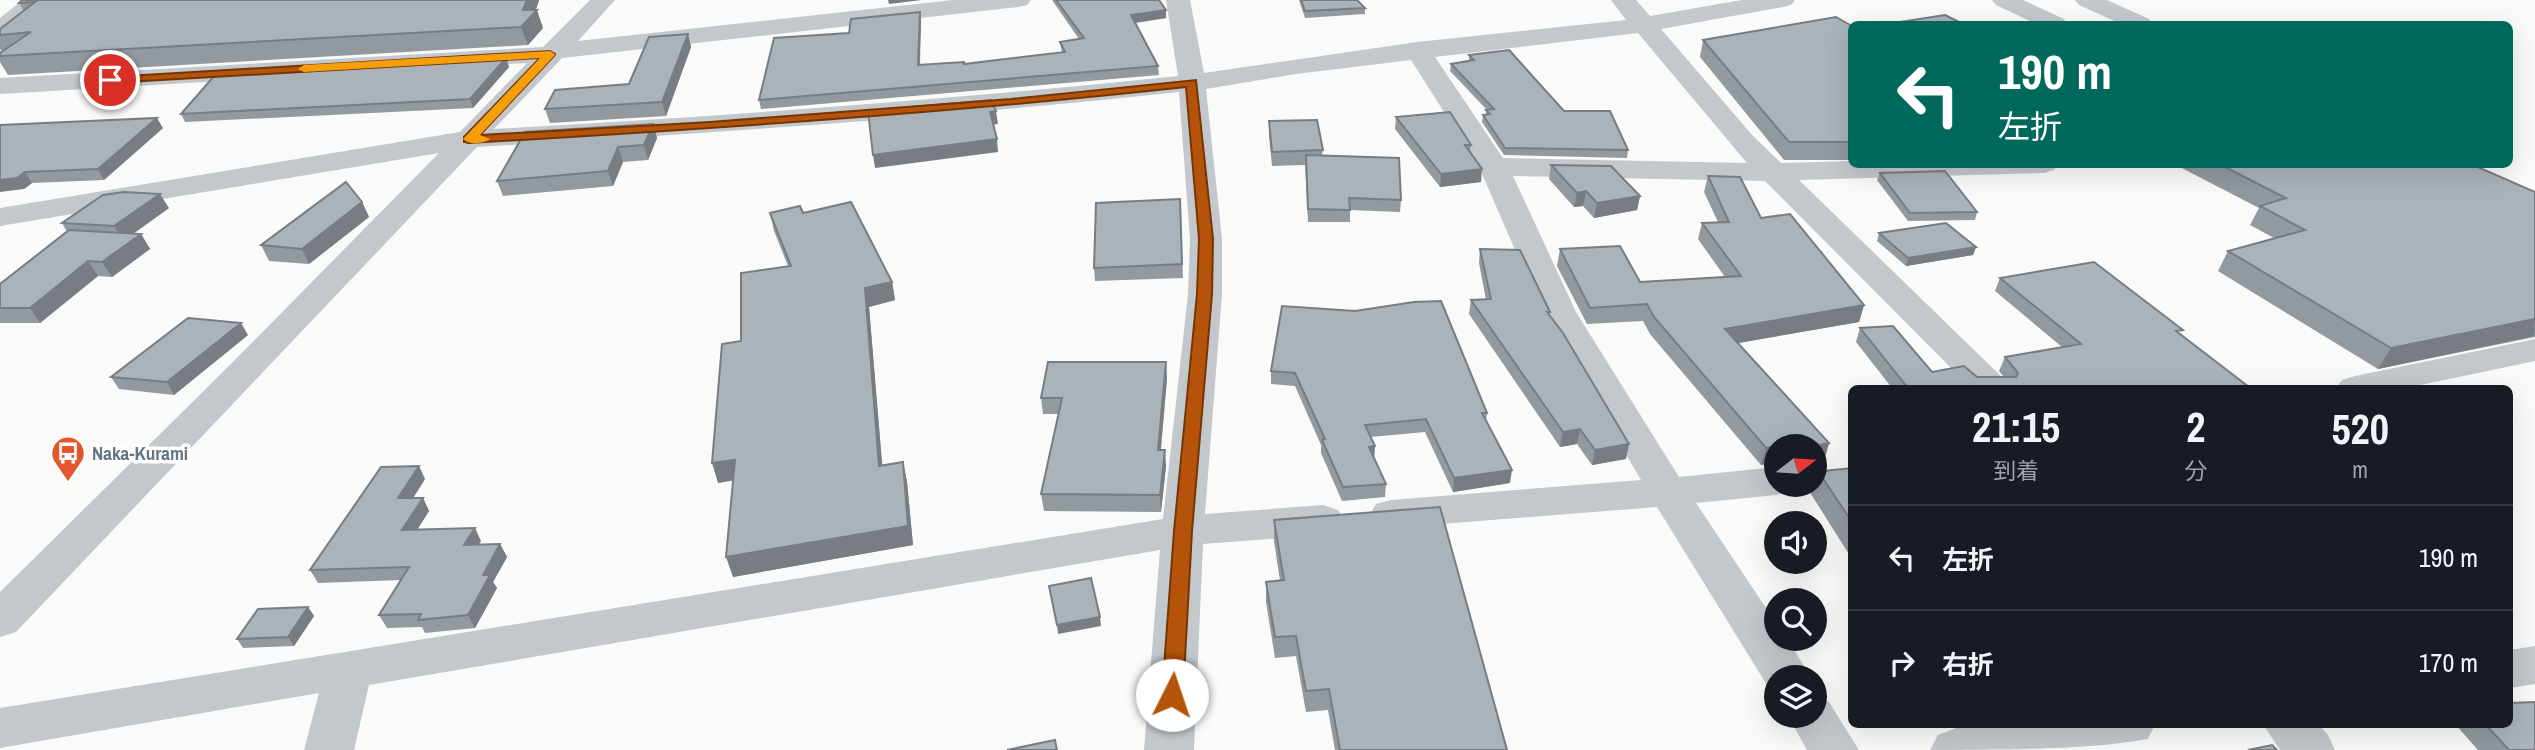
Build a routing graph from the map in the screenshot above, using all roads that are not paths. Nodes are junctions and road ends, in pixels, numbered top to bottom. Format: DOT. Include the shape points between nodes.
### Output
graph roads {
  1 [pos="38,0"];
  2 [pos="603,0"];
  3 [pos="1019,0"];
  4 [pos="1178,0"];
  5 [pos="1623,0"];
  6 [pos="1783,0"];
  7 [pos="2004,0"];
  8 [pos="2087,0"];
  9 [pos="2049,21"];
  10 [pos="2133,21"];
  11 [pos="1643,25"];
  12 [pos="0,30"];
  13 [pos="1417,51"];
  14 [pos="551,52"];
  15 [pos="1192,83"];
  16 [pos="0,86"];
  17 [pos="469,139"];
  18 [pos="1494,167"];
  19 [pos="1908,168"];
  20 [pos="1773,172"];
  21 [pos="0,216"];
  22 [pos="2535,350"];
  23 [pos="1989,385"];
  24 [pos="2369,385"];
  25 [pos="1764,482"];
  26 [pos="1668,492"];
  27 [pos="1183,531"];
  28 [pos="0,620"];
  29 [pos="1779,665"];
  30 [pos="2535,665"];
  31 [pos="2513,669"];
  32 [pos="348,671"];
  33 [pos="0,728"];
  34 [pos="1820,728"];
  35 [pos="2103,728"];
  36 [pos="2291,728"];
  37 [pos="329,750"];
  38 [pos="1169,750"];
  39 [pos="1834,750"];
  40 [pos="1956,750"];
  41 [pos="2310,750"];
  1 -- 12 [label="street"];
  2 -- 14 [label="street"];
  3 -- 14 [label="street"];
  4 -- 15 [label="street"];
  5 -- 11 [label="street"];
  6 -- 11 [label="street"];
  7 -- 9 [label="street"];
  8 -- 10 [label="street"];
  11 -- 13 [label="street"];
  11 -- 20 [label="street"];
  13 -- 15 [label="street"];
  13 -- 18 [label="street"];
  14 -- 16 [label="street"];
  14 -- 17 [label="street"];
  15 -- 17 [label="street" via="1011,102"];
  15 -- 27 [label="street" via="1206,239 1205,294"];
  17 -- 21 [label="street"];
  17 -- 28 [label="street"];
  18 -- 20 [label="street"];
  18 -- 26 [label="street" via="1559,312"];
  19 -- 20 [label="street"];
  20 -- 23 [label="street"];
  22 -- 24 [label="street"];
  25 -- 26 [label="street"];
  26 -- 27 [label="street"];
  26 -- 29 [label="street"];
  27 -- 32 [label="street"];
  27 -- 38 [label="street"];
  30 -- 31 [label="street"];
  32 -- 33 [label="street"];
  32 -- 37 [label="street"];
  34 -- 39 [label="street"];
  35 -- 40 [label="street"];
  36 -- 41 [label="street"];
}
